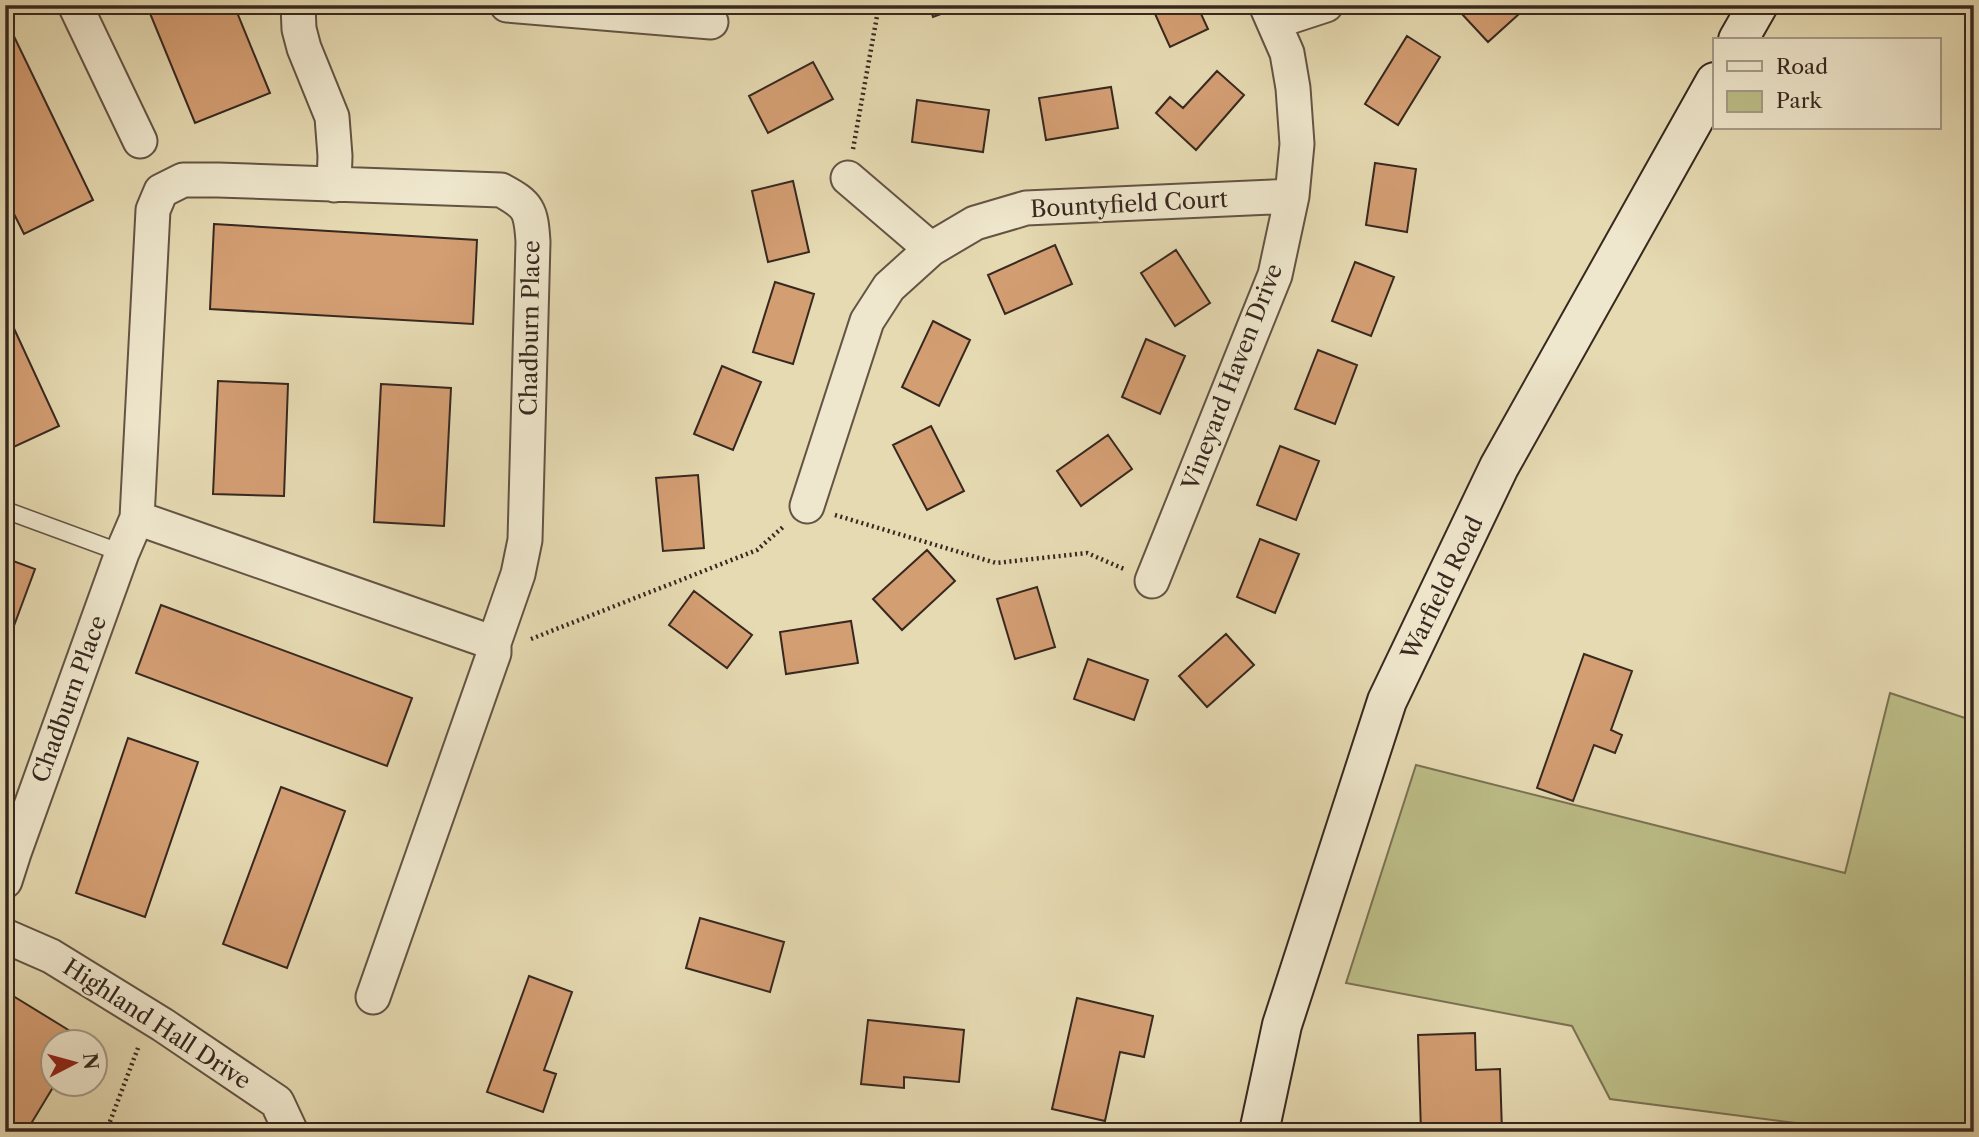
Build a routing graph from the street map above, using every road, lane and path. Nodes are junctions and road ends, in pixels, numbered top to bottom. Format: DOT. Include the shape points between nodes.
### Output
graph roads {
  1 [pos="75,5"];
  2 [pos="298,5"];
  3 [pos="507,5"];
  4 [pos="879,5"];
  5 [pos="1326,5"];
  6 [pos="1758,5"];
  7 [pos="1270,13"];
  8 [pos="711,22"];
  9 [pos="1739,38"];
  10 [pos="1713,86"];
  11 [pos="140,141"];
  12 [pos="848,178"];
  13 [pos="334,185"];
  14 [pos="1292,196"];
  15 [pos="931,249"];
  16 [pos="807,506"];
  17 [pos="5,510"];
  18 [pos="137,518"];
  19 [pos="122,553"];
  20 [pos="1152,581"];
  21 [pos="494,648"];
  22 [pos="8,861"];
  23 [pos="5,936"];
  24 [pos="373,997"];
  25 [pos="150,1017"];
  26 [pos="106,1132"];
  27 [pos="291,1132"];
  28 [pos="1259,1132"];
  1 -- 11 [label="street"];
  2 -- 13 [label="street" via="304,48 332,117"];
  3 -- 8 [label="street"];
  4 -- 12 [label="path"];
  5 -- 7 [label="street"];
  6 -- 9 [label="street"];
  7 -- 14 [label="street, Vineyard Haven Drive" via="1287,53 1293,88 1297,144"];
  10 -- 28 [label="street, Warfield Road" via="1499,467 1387,701 1282,1025"];
  12 -- 15 [label="street"];
  13 -- 18 [label="street, Chadburn Place" via="183,180 161,191 153,210"];
  13 -- 21 [label="street, Chadburn Place" via="501,190 521,201 532,220 525,540"];
  14 -- 15 [label="street, Bountyfield Court" via="1026,208 975,223"];
  14 -- 20 [label="street, Vineyard Haven Drive" via="1275,275"];
  15 -- 16 [label="street, Bountyfield Court" via="889,288 867,320"];
  16 -- 20 [label="path" via="996,563 1087,553"];
  16 -- 21 [label="path" via="757,550"];
  17 -- 19 [label="lane"];
  18 -- 19 [label="street, Chadburn Place"];
  18 -- 21 [label="street"];
  19 -- 22 [label="street, Chadburn Place"];
  21 -- 24 [label="street, Chadburn Place"];
  23 -- 25 [label="street, Highland Hall Drive" via="51,956"];
  25 -- 26 [label="path"];
  25 -- 27 [label="street, Highland Hall Drive" via="277,1102"];
}
